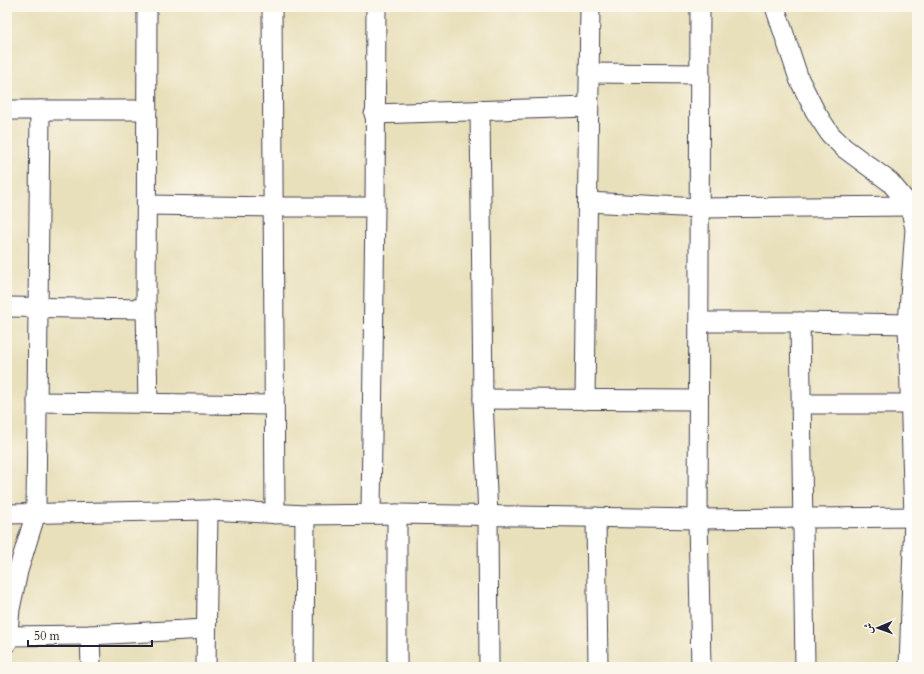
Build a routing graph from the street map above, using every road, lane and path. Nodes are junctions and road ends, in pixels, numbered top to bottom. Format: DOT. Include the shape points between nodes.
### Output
graph roads {
  1 [pos="147,7"];
  2 [pos="272,7"];
  3 [pos="376,7"];
  4 [pos="590,7"];
  5 [pos="700,7"];
  6 [pos="775,7"];
  7 [pos="589,73"];
  8 [pos="700,74"];
  9 [pos="588,107"];
  10 [pos="7,110"];
  11 [pos="40,110"];
  12 [pos="147,110"];
  13 [pos="480,110"];
  14 [pos="374,114"];
  15 [pos="588,202"];
  16 [pos="147,204"];
  17 [pos="910,206"];
  18 [pos="273,207"];
  19 [pos="375,207"];
  20 [pos="699,208"];
  21 [pos="7,307"];
  22 [pos="38,308"];
  23 [pos="146,309"];
  24 [pos="699,322"];
  25 [pos="800,322"];
  26 [pos="908,324"];
  27 [pos="483,399"];
  28 [pos="585,400"];
  29 [pos="698,400"];
  30 [pos="37,402"];
  31 [pos="148,404"];
  32 [pos="801,404"];
  33 [pos="913,404"];
  34 [pos="274,405"];
  35 [pos="208,510"];
  36 [pos="36,513"];
  37 [pos="7,514"];
  38 [pos="275,514"];
  39 [pos="371,514"];
  40 [pos="397,514"];
  41 [pos="305,515"];
  42 [pos="488,517"];
  43 [pos="596,517"];
  44 [pos="915,517"];
  45 [pos="698,519"];
  46 [pos="804,519"];
  47 [pos="206,628"];
  48 [pos="90,635"];
  49 [pos="7,640"];
  50 [pos="91,667"];
  51 [pos="206,667"];
  52 [pos="304,667"];
  53 [pos="397,667"];
  54 [pos="489,667"];
  55 [pos="598,667"];
  56 [pos="701,667"];
  57 [pos="805,667"];
  58 [pos="909,667"];
  1 -- 12 [label="street"];
  2 -- 18 [label="street"];
  3 -- 14 [label="street"];
  4 -- 7 [label="street"];
  5 -- 8 [label="street"];
  6 -- 17 [label="street" via="799,79 830,134 844,148 890,182"];
  7 -- 8 [label="street"];
  7 -- 9 [label="street"];
  8 -- 20 [label="street"];
  9 -- 13 [label="street"];
  9 -- 15 [label="street"];
  10 -- 11 [label="street"];
  11 -- 12 [label="street"];
  11 -- 22 [label="street"];
  12 -- 16 [label="street"];
  13 -- 14 [label="street"];
  13 -- 27 [label="street"];
  14 -- 19 [label="street"];
  15 -- 20 [label="street"];
  15 -- 28 [label="street"];
  16 -- 18 [label="street"];
  16 -- 23 [label="street"];
  17 -- 20 [label="street"];
  17 -- 26 [label="street" via="914,229"];
  18 -- 19 [label="street"];
  18 -- 34 [label="street"];
  19 -- 39 [label="street"];
  20 -- 24 [label="street"];
  21 -- 22 [label="street"];
  22 -- 23 [label="street"];
  22 -- 30 [label="street"];
  23 -- 31 [label="street"];
  24 -- 25 [label="street"];
  24 -- 29 [label="street"];
  25 -- 26 [label="street"];
  25 -- 32 [label="street"];
  26 -- 33 [label="street"];
  27 -- 28 [label="street"];
  27 -- 42 [label="street"];
  28 -- 29 [label="street"];
  29 -- 45 [label="street"];
  30 -- 31 [label="street"];
  30 -- 36 [label="street"];
  31 -- 34 [label="street"];
  32 -- 33 [label="street"];
  32 -- 46 [label="street"];
  33 -- 44 [label="street"];
  34 -- 38 [label="street"];
  35 -- 36 [label="street"];
  35 -- 38 [label="street"];
  35 -- 47 [label="street"];
  36 -- 37 [label="street"];
  36 -- 49 [label="street" via="18,571"];
  38 -- 41 [label="street"];
  39 -- 40 [label="street"];
  39 -- 41 [label="street"];
  40 -- 42 [label="street"];
  40 -- 53 [label="street"];
  41 -- 52 [label="street"];
  42 -- 43 [label="street"];
  42 -- 54 [label="street"];
  43 -- 45 [label="street"];
  43 -- 55 [label="street"];
  44 -- 46 [label="street"];
  44 -- 58 [label="street"];
  45 -- 46 [label="street"];
  45 -- 56 [label="street"];
  46 -- 57 [label="street"];
  47 -- 48 [label="street"];
  47 -- 51 [label="street"];
  48 -- 49 [label="street"];
  48 -- 50 [label="street"];
}
